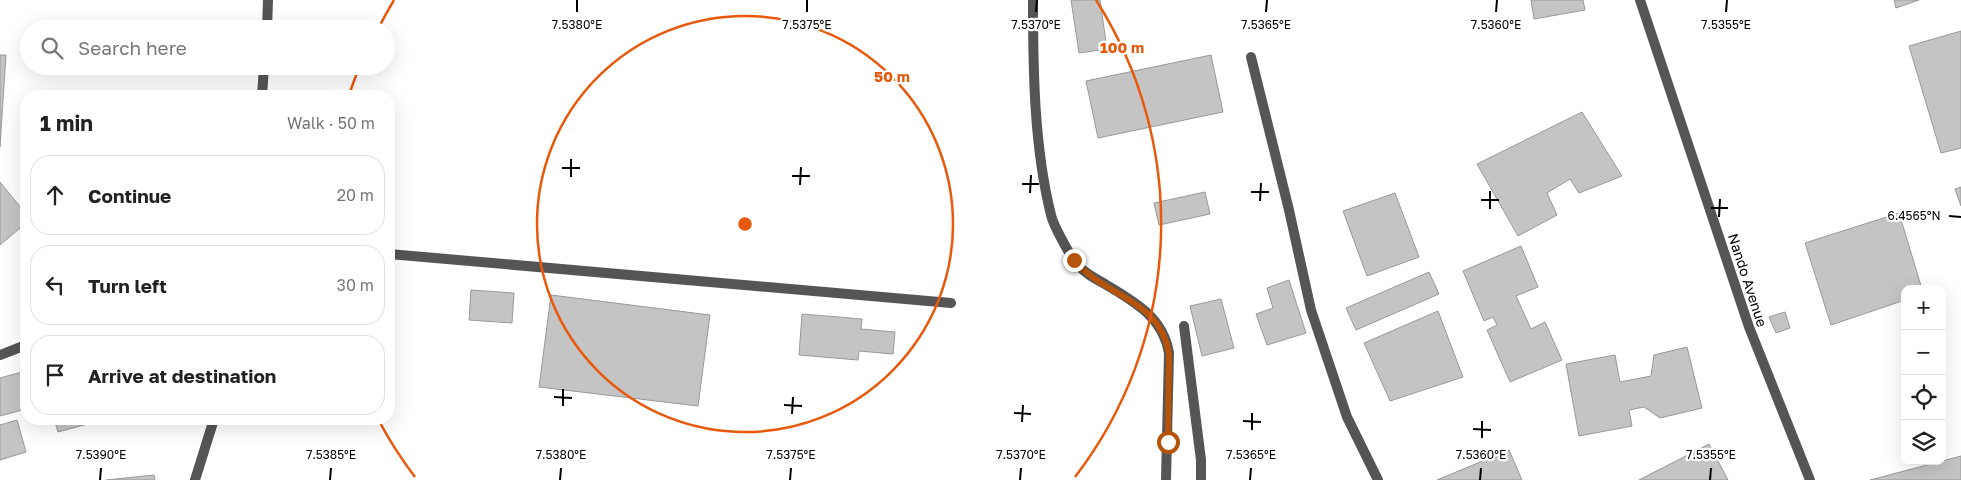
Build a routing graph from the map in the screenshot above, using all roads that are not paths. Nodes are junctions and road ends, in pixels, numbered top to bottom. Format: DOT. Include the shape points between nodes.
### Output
graph roads {
  1 [pos="268,0"];
  2 [pos="1033,0"];
  3 [pos="1640,0"];
  4 [pos="267,20"];
  5 [pos="1251,57"];
  6 [pos="263,75"];
  7 [pos="262,90"];
  8 [pos="395,255"];
  9 [pos="951,303"];
  10 [pos="1184,326"];
  11 [pos="20,347"];
  12 [pos="0,355"];
  13 [pos="212,425"];
  14 [pos="195,480"];
  15 [pos="1166,480"];
  16 [pos="1201,480"];
  17 [pos="1378,480"];
  18 [pos="1810,480"];
  1 -- 4 [label="street"];
  2 -- 15 [label="street" via="1038,142 1051,217 1083,271 1130,299 1158,323 1167,339"];
  3 -- 18 [label="street, Nando Avenue" via="1749,327"];
  5 -- 17 [label="street" via="1311,310 1347,417"];
  6 -- 7 [label="street"];
  8 -- 9 [label="street"];
  10 -- 16 [label="street"];
  11 -- 12 [label="street"];
  13 -- 14 [label="street"];
}
